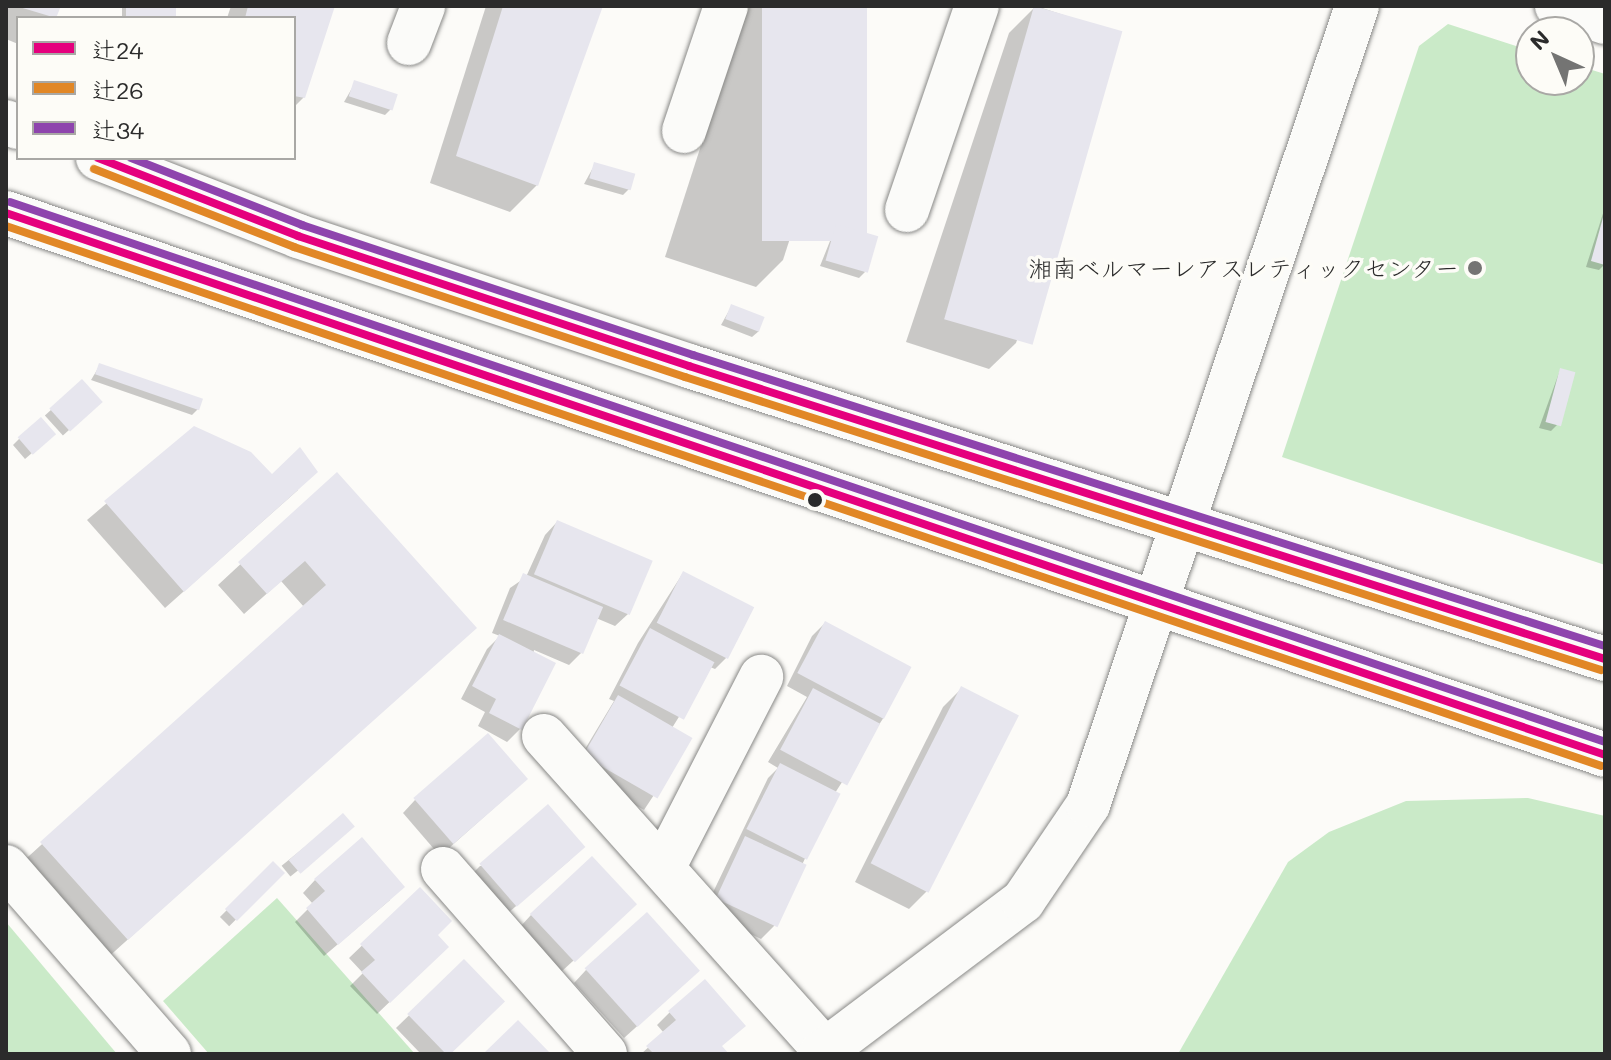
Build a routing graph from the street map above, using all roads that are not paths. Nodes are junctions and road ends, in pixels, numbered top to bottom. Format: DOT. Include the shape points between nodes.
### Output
graph roads {
  1 [pos="726,6"];
  2 [pos="977,6"];
  3 [pos="1357,6"];
  4 [pos="1557,6"];
  5 [pos="1605,22"];
  6 [pos="684,131"];
  7 [pos="103,160"];
  8 [pos="907,210"];
  9 [pos="6,213"];
  10 [pos="1184,528"];
  11 [pos="1158,606"];
  12 [pos="1605,659"];
  13 [pos="761,677"];
  14 [pos="544,736"];
  15 [pos="1605,755"];
  16 [pos="6,867"];
  17 [pos="663,868"];
  18 [pos="443,869"];
  19 [pos="822,1052"];
  20 [pos="169,1054"];
  21 [pos="605,1054"];
  1 -- 6 [label="street"];
  2 -- 8 [label="street"];
  3 -- 10 [label="street"];
  4 -- 5 [label="street"];
  7 -- 10 [label="street" via="298,236"];
  9 -- 11 [label="street"];
  10 -- 11 [label="street"];
  10 -- 12 [label="street"];
  11 -- 15 [label="street"];
  11 -- 19 [label="street" via="1088,805 1023,901"];
  13 -- 17 [label="street"];
  14 -- 17 [label="street"];
  16 -- 20 [label="street"];
  17 -- 19 [label="street"];
  18 -- 21 [label="street"];
}
